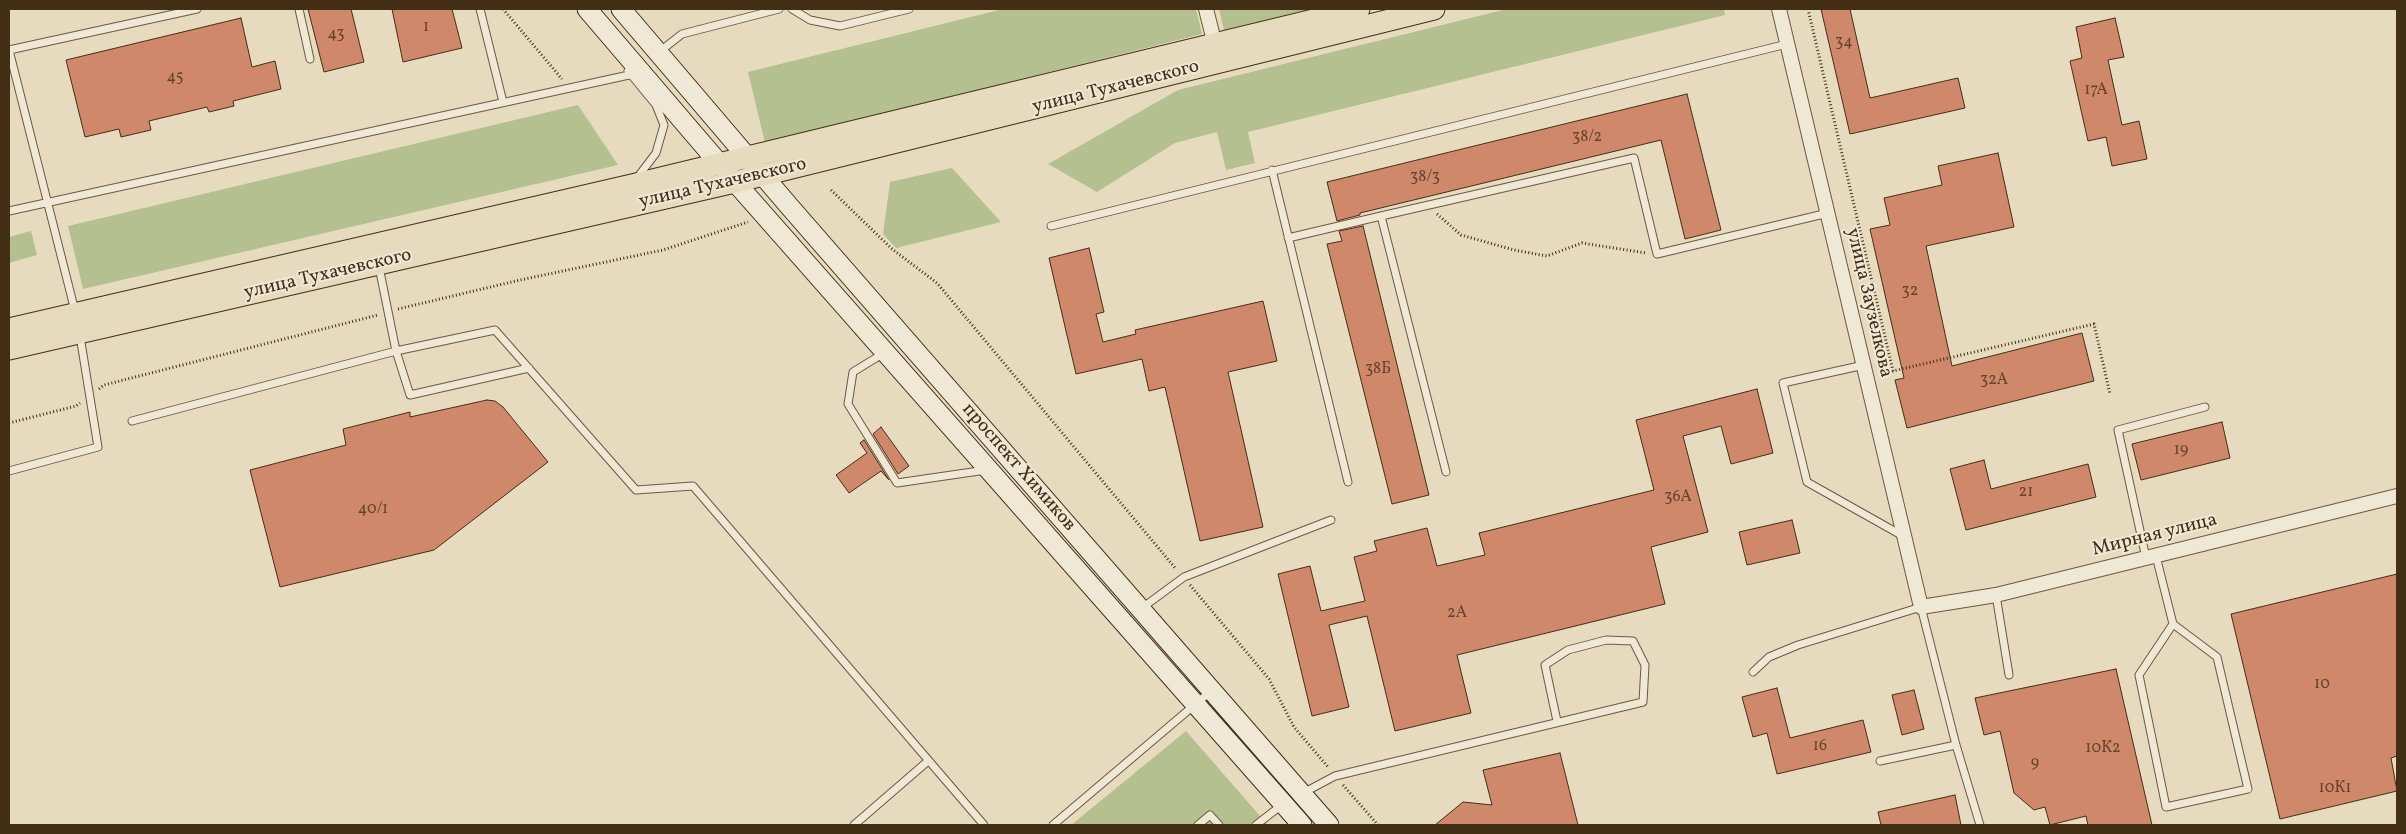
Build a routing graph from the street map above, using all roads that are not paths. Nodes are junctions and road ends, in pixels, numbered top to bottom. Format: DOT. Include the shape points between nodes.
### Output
graph roads {
  1 [pos="197,9"];
  2 [pos="299,9"];
  3 [pos="480,9"];
  4 [pos="587,9"];
  5 [pos="621,9"];
  6 [pos="779,9"];
  7 [pos="792,9"];
  8 [pos="909,9"];
  9 [pos="1206,9"];
  10 [pos="1359,9"];
  11 [pos="1434,9"];
  12 [pos="1779,9"];
  13 [pos="1787,44"];
  14 [pos="1215,45"];
  15 [pos="9,50"];
  16 [pos="625,51"];
  17 [pos="658,53"];
  18 [pos="310,59"];
  19 [pos="629,75"];
  20 [pos="503,102"];
  21 [pos="748,157"];
  22 [pos="720,164"];
  23 [pos="1272,170"];
  24 [pos="763,175"];
  25 [pos="735,182"];
  26 [pos="632,185"];
  27 [pos="47,202"];
  28 [pos="9,211"];
  29 [pos="1828,213"];
  30 [pos="1381,216"];
  31 [pos="1051,226"];
  32 [pos="1288,238"];
  33 [pos="378,264"];
  34 [pos="77,322"];
  35 [pos="9,329"];
  36 [pos="9,349"];
  37 [pos="396,351"];
  38 [pos="886,351"];
  39 [pos="1864,365"];
  40 [pos="530,368"];
  41 [pos="2205,407"];
  42 [pos="132,421"];
  43 [pos="990,469"];
  44 [pos="9,471"];
  45 [pos="1446,472"];
  46 [pos="1348,482"];
  47 [pos="2397,496"];
  48 [pos="1331,520"];
  49 [pos="1904,537"];
  50 [pos="2151,557"];
  51 [pos="1996,595"];
  52 [pos="1921,606"];
  53 [pos="1142,609"];
  54 [pos="2173,624"];
  55 [pos="1753,672"];
  56 [pos="2009,674"];
  57 [pos="1212,690"];
  58 [pos="1196,704"];
  59 [pos="1557,721"];
  60 [pos="1956,745"];
  61 [pos="928,760"];
  62 [pos="1880,761"];
  63 [pos="1302,794"];
  64 [pos="1283,803"];
  65 [pos="854,825"];
  66 [pos="984,825"];
  67 [pos="1053,825"];
  68 [pos="1198,825"];
  69 [pos="1219,825"];
  70 [pos="1256,825"];
  71 [pos="1302,825"];
  72 [pos="1329,825"];
  73 [pos="1980,825"];
  1 -- 15 [label="lane"];
  2 -- 18 [label="lane"];
  3 -- 20 [label="lane"];
  4 -- 16 [label="main road, проспект Химиков"];
  5 -- 17 [label="main road, проспект Химиков"];
  6 -- 17 [label="lane" via="682,34"];
  7 -- 8 [label="lane" via="810,20 840,26"];
  9 -- 14 [label="street"];
  10 -- 14 [label="main road, улица Тухачевского"];
  11 -- 24 [label="main road, улица Тухачевского"];
  12 -- 13 [label="street, улица Заузелкова"];
  13 -- 23 [label="lane"];
  13 -- 29 [label="street, улица Заузелкова"];
  14 -- 21 [label="main road, улица Тухачевского"];
  15 -- 27 [label="lane"];
  16 -- 19 [label="lane"];
  16 -- 22 [label="main road, проспект Химиков"];
  17 -- 21 [label="main road, проспект Химиков"];
  19 -- 20 [label="lane"];
  19 -- 26 [label="lane" via="656,105 664,125 656,153"];
  20 -- 27 [label="lane"];
  21 -- 22 [label="main road, улица Тухачевского"];
  21 -- 24 [label="main road, проспект Химиков"];
  22 -- 25 [label="main road, проспект Химиков"];
  22 -- 26 [label="main road, улица Тухачевского"];
  23 -- 31 [label="lane"];
  23 -- 32 [label="lane"];
  24 -- 25 [label="main road, улица Тухачевского"];
  24 -- 53 [label="main road, проспект Химиков"];
  25 -- 33 [label="main road, улица Тухачевского"];
  25 -- 38 [label="main road, проспект Химиков"];
  26 -- 34 [label="main road, улица Тухачевского"];
  27 -- 28 [label="lane"];
  27 -- 34 [label="lane"];
  29 -- 30 [label="lane" via="1657,254 1634,158"];
  29 -- 39 [label="street, улица Заузелкова"];
  30 -- 32 [label="lane"];
  30 -- 45 [label="lane"];
  32 -- 46 [label="lane"];
  33 -- 34 [label="main road, улица Тухачевского"];
  33 -- 37 [label="lane"];
  34 -- 35 [label="main road, улица Тухачевского"];
  34 -- 36 [label="main road, улица Тухачевского"];
  34 -- 44 [label="lane" via="98,447"];
  37 -- 40 [label="lane" via="495,330"];
  37 -- 40 [label="lane" via="410,395"];
  37 -- 42 [label="lane"];
  38 -- 43 [label="main road, проспект Химиков"];
  38 -- 43 [label="lane" via="853,372 848,404 897,483"];
  39 -- 49 [label="street, улица Заузелкова"];
  39 -- 49 [label="lane" via="1783,383 1807,482"];
  40 -- 61 [label="lane" via="636,490 693,486"];
  41 -- 50 [label="lane" via="2118,430"];
  43 -- 58 [label="main road, проспект Химиков"];
  47 -- 50 [label="street, Мирная улица"];
  48 -- 53 [label="lane" via="1184,577"];
  49 -- 52 [label="street, улица Заузелкова"];
  50 -- 51 [label="street, Мирная улица"];
  50 -- 54 [label="lane"];
  51 -- 52 [label="street, Мирная улица"];
  51 -- 56 [label="lane"];
  52 -- 55 [label="lane" via="1798,645 1769,657"];
  52 -- 60 [label="lane"];
  53 -- 57 [label="main road, проспект Химиков"];
  54 -- 54 [label="lane" via="2139,675 2166,807 2248,789 2217,657"];
  57 -- 58 [label="lane"];
  57 -- 63 [label="main road, проспект Химиков"];
  58 -- 64 [label="main road, проспект Химиков"];
  58 -- 67 [label="lane"];
  59 -- 59 [label="lane" via="1545,665 1568,650 1606,640 1633,641 1645,665 1643,702"];
  59 -- 63 [label="lane" via="1335,776"];
  60 -- 62 [label="lane"];
  60 -- 73 [label="lane"];
  61 -- 65 [label="lane"];
  61 -- 66 [label="lane"];
  63 -- 72 [label="main road, проспект Химиков"];
  64 -- 70 [label="lane"];
  64 -- 71 [label="main road, проспект Химиков"];
  68 -- 69 [label="lane" via="1210,815"];
}
